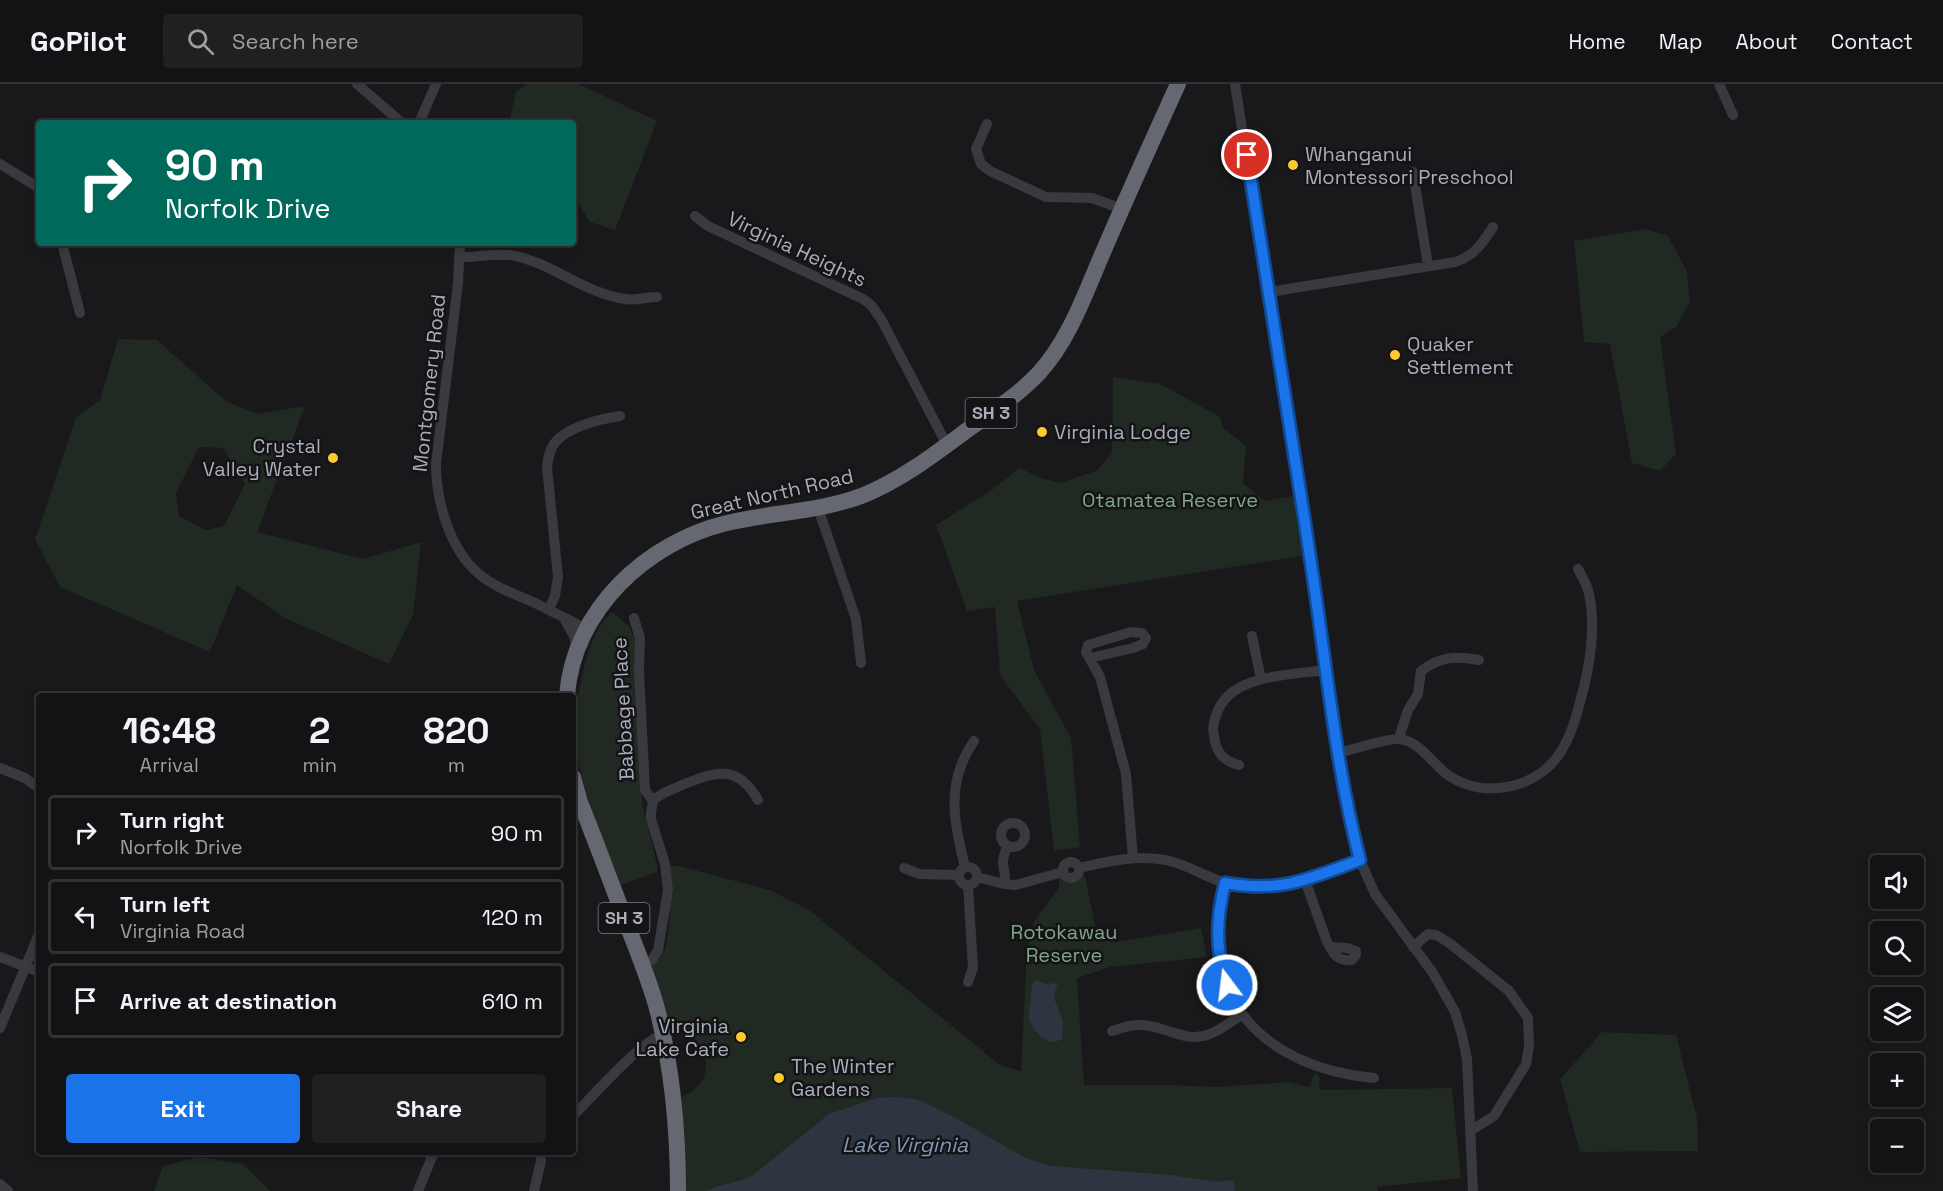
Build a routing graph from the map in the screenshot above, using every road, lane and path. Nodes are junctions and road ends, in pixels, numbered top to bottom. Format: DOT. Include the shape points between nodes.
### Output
graph roads {
  1 [pos="357,84"];
  2 [pos="436,84"];
  3 [pos="1178,84"];
  4 [pos="1235,84"];
  5 [pos="1719,84"];
  6 [pos="1733,115"];
  7 [pos="399,120"];
  8 [pos="420,120"];
  9 [pos="987,124"];
  10 [pos="0,164"];
  11 [pos="1413,172"];
  12 [pos="36,186"];
  13 [pos="1122,209"];
  14 [pos="695,216"];
  15 [pos="1493,227"];
  16 [pos="63,246"];
  17 [pos="460,246"];
  18 [pos="460,257"];
  19 [pos="1428,266"];
  20 [pos="1269,292"];
  21 [pos="657,297"];
  22 [pos="80,313"];
  23 [pos="620,416"];
  24 [pos="947,446"];
  25 [pos="818,508"];
  26 [pos="1578,569"];
  27 [pos="549,609"];
  28 [pos="563,617"];
  29 [pos="634,618"];
  30 [pos="587,629"];
  31 [pos="1252,636"];
  32 [pos="576,654"];
  33 [pos="1094,657"];
  34 [pos="1479,660"];
  35 [pos="861,663"];
  36 [pos="1326,670"];
  37 [pos="1261,679"];
  38 [pos="568,693"];
  39 [pos="1399,738"];
  40 [pos="974,741"];
  41 [pos="1338,753"];
  42 [pos="1239,765"];
  43 [pos="0,768"];
  44 [pos="36,786"];
  45 [pos="576,788"];
  46 [pos="758,800"];
  47 [pos="653,801"];
  48 [pos="1008,846"];
  49 [pos="1133,858"];
  50 [pos="1360,860"];
  51 [pos="904,868"];
  52 [pos="962,871"];
  53 [pos="977,877"];
  54 [pos="1305,880"];
  55 [pos="1225,883"];
  56 [pos="1004,884"];
  57 [pos="968,885"];
  58 [pos="36,940"];
  59 [pos="1413,946"];
  60 [pos="1330,947"];
  61 [pos="0,957"];
  62 [pos="642,964"];
  63 [pos="25,967"];
  64 [pos="36,971"];
  65 [pos="968,982"];
  66 [pos="1242,1014"];
  67 [pos="0,1028"];
  68 [pos="1112,1031"];
  69 [pos="663,1035"];
  70 [pos="1374,1078"];
  71 [pos="576,1113"];
  72 [pos="1470,1131"];
  73 [pos="433,1155"];
  74 [pos="540,1155"];
  75 [pos="418,1191"];
  76 [pos="534,1191"];
  77 [pos="678,1191"];
  78 [pos="1473,1191"];
  1 -- 7 [label="street"];
  2 -- 8 [label="street"];
  3 -- 13 [label="highway, Great North Road / SH 3"];
  4 -- 20 [label="street"];
  5 -- 6 [label="street"];
  9 -- 13 [label="street" via="976,149 981,164 990,171 1046,197 1092,198"];
  10 -- 12 [label="street"];
  11 -- 19 [label="street"];
  13 -- 24 [label="highway, Great North Road / SH 3" via="1054,354 1014,396"];
  14 -- 24 [label="street, Virginia Heights" via="708,226 871,305"];
  15 -- 19 [label="street" via="1471,255"];
  16 -- 22 [label="street"];
  17 -- 18 [label="street, Montgomery Road"];
  18 -- 21 [label="street" via="508,254 540,263 586,287 624,299"];
  18 -- 27 [label="street, Montgomery Road" via="436,464 440,504 459,547 480,575"];
  19 -- 20 [label="street"];
  20 -- 36 [label="street"];
  23 -- 27 [label="street" via="599,419 566,433 549,455 558,577"];
  24 -- 25 [label="highway, Great North Road / SH 3" via="880,488"];
  25 -- 30 [label="highway, Great North Road / SH 3" via="729,523 674,542 626,578"];
  25 -- 35 [label="street" via="856,619"];
  26 -- 39 [label="street" via="1589,593 1592,639 1586,683 1575,724 1559,754 1541,773 1504,788 1480,789 1441,771 1428,755"];
  27 -- 28 [label="street, Montgomery Road"];
  28 -- 30 [label="street, Montgomery Road"];
  28 -- 32 [label="street" via="574,638"];
  29 -- 47 [label="street, Babbage Place" via="640,638 645,790"];
  30 -- 32 [label="highway, Great North Road / SH 3"];
  31 -- 37 [label="street"];
  32 -- 38 [label="highway, Great North Road / SH 3"];
  33 -- 33 [label="street" via="1086,652 1088,645 1131,632 1142,633 1146,638 1133,648"];
  33 -- 49 [label="street" via="1126,774"];
  34 -- 39 [label="street" via="1460,657 1434,661 1421,671 1418,694"];
  36 -- 37 [label="street"];
  36 -- 41 [label="street"];
  37 -- 42 [label="street" via="1234,689 1225,697 1215,719 1213,732 1220,754 1227,762"];
  39 -- 41 [label="street"];
  40 -- 52 [label="street" via="962,760 954,799"];
  41 -- 50 [label="street"];
  43 -- 44 [label="street"];
  45 -- 62 [label="highway, SH 3"];
  46 -- 47 [label="street" via="737,777 718,772 661,794"];
  47 -- 62 [label="street, Babbage Place" via="651,819 669,890 658,950 652,960"];
  48 -- 56 [label="street" via="1002,857"];
  49 -- 55 [label="street" via="1170,861"];
  49 -- 56 [label="street" via="1079,868 1068,862 1063,872 1023,884"];
  50 -- 54 [label="street"];
  50 -- 59 [label="street" via="1375,894"];
  51 -- 52 [label="street" via="919,874"];
  52 -- 53 [label="street" via="973,868"];
  52 -- 57 [label="street" via="961,882"];
  53 -- 56 [label="street"];
  53 -- 57 [label="street"];
  54 -- 55 [label="street" via="1264,887"];
  54 -- 60 [label="street"];
  55 -- 66 [label="street" via="1217,921 1218,951 1227,985"];
  57 -- 65 [label="street" via="973,968"];
  58 -- 63 [label="street"];
  59 -- 72 [label="street" via="1455,1012 1467,1059"];
  59 -- 72 [label="street" via="1428,934 1448,942 1509,991 1528,1018 1526,1064 1494,1116"];
  61 -- 63 [label="street"];
  62 -- 69 [label="highway, SH 3"];
  63 -- 64 [label="street"];
  63 -- 67 [label="street"];
  66 -- 68 [label="street" via="1221,1029 1200,1037 1189,1038 1138,1024"];
  66 -- 70 [label="street" via="1267,1040 1303,1061"];
  69 -- 71 [label="street" via="643,1046"];
  69 -- 77 [label="highway, SH 3" via="677,1140"];
  72 -- 78 [label="street"];
  73 -- 75 [label="street"];
  74 -- 76 [label="street"];
}
